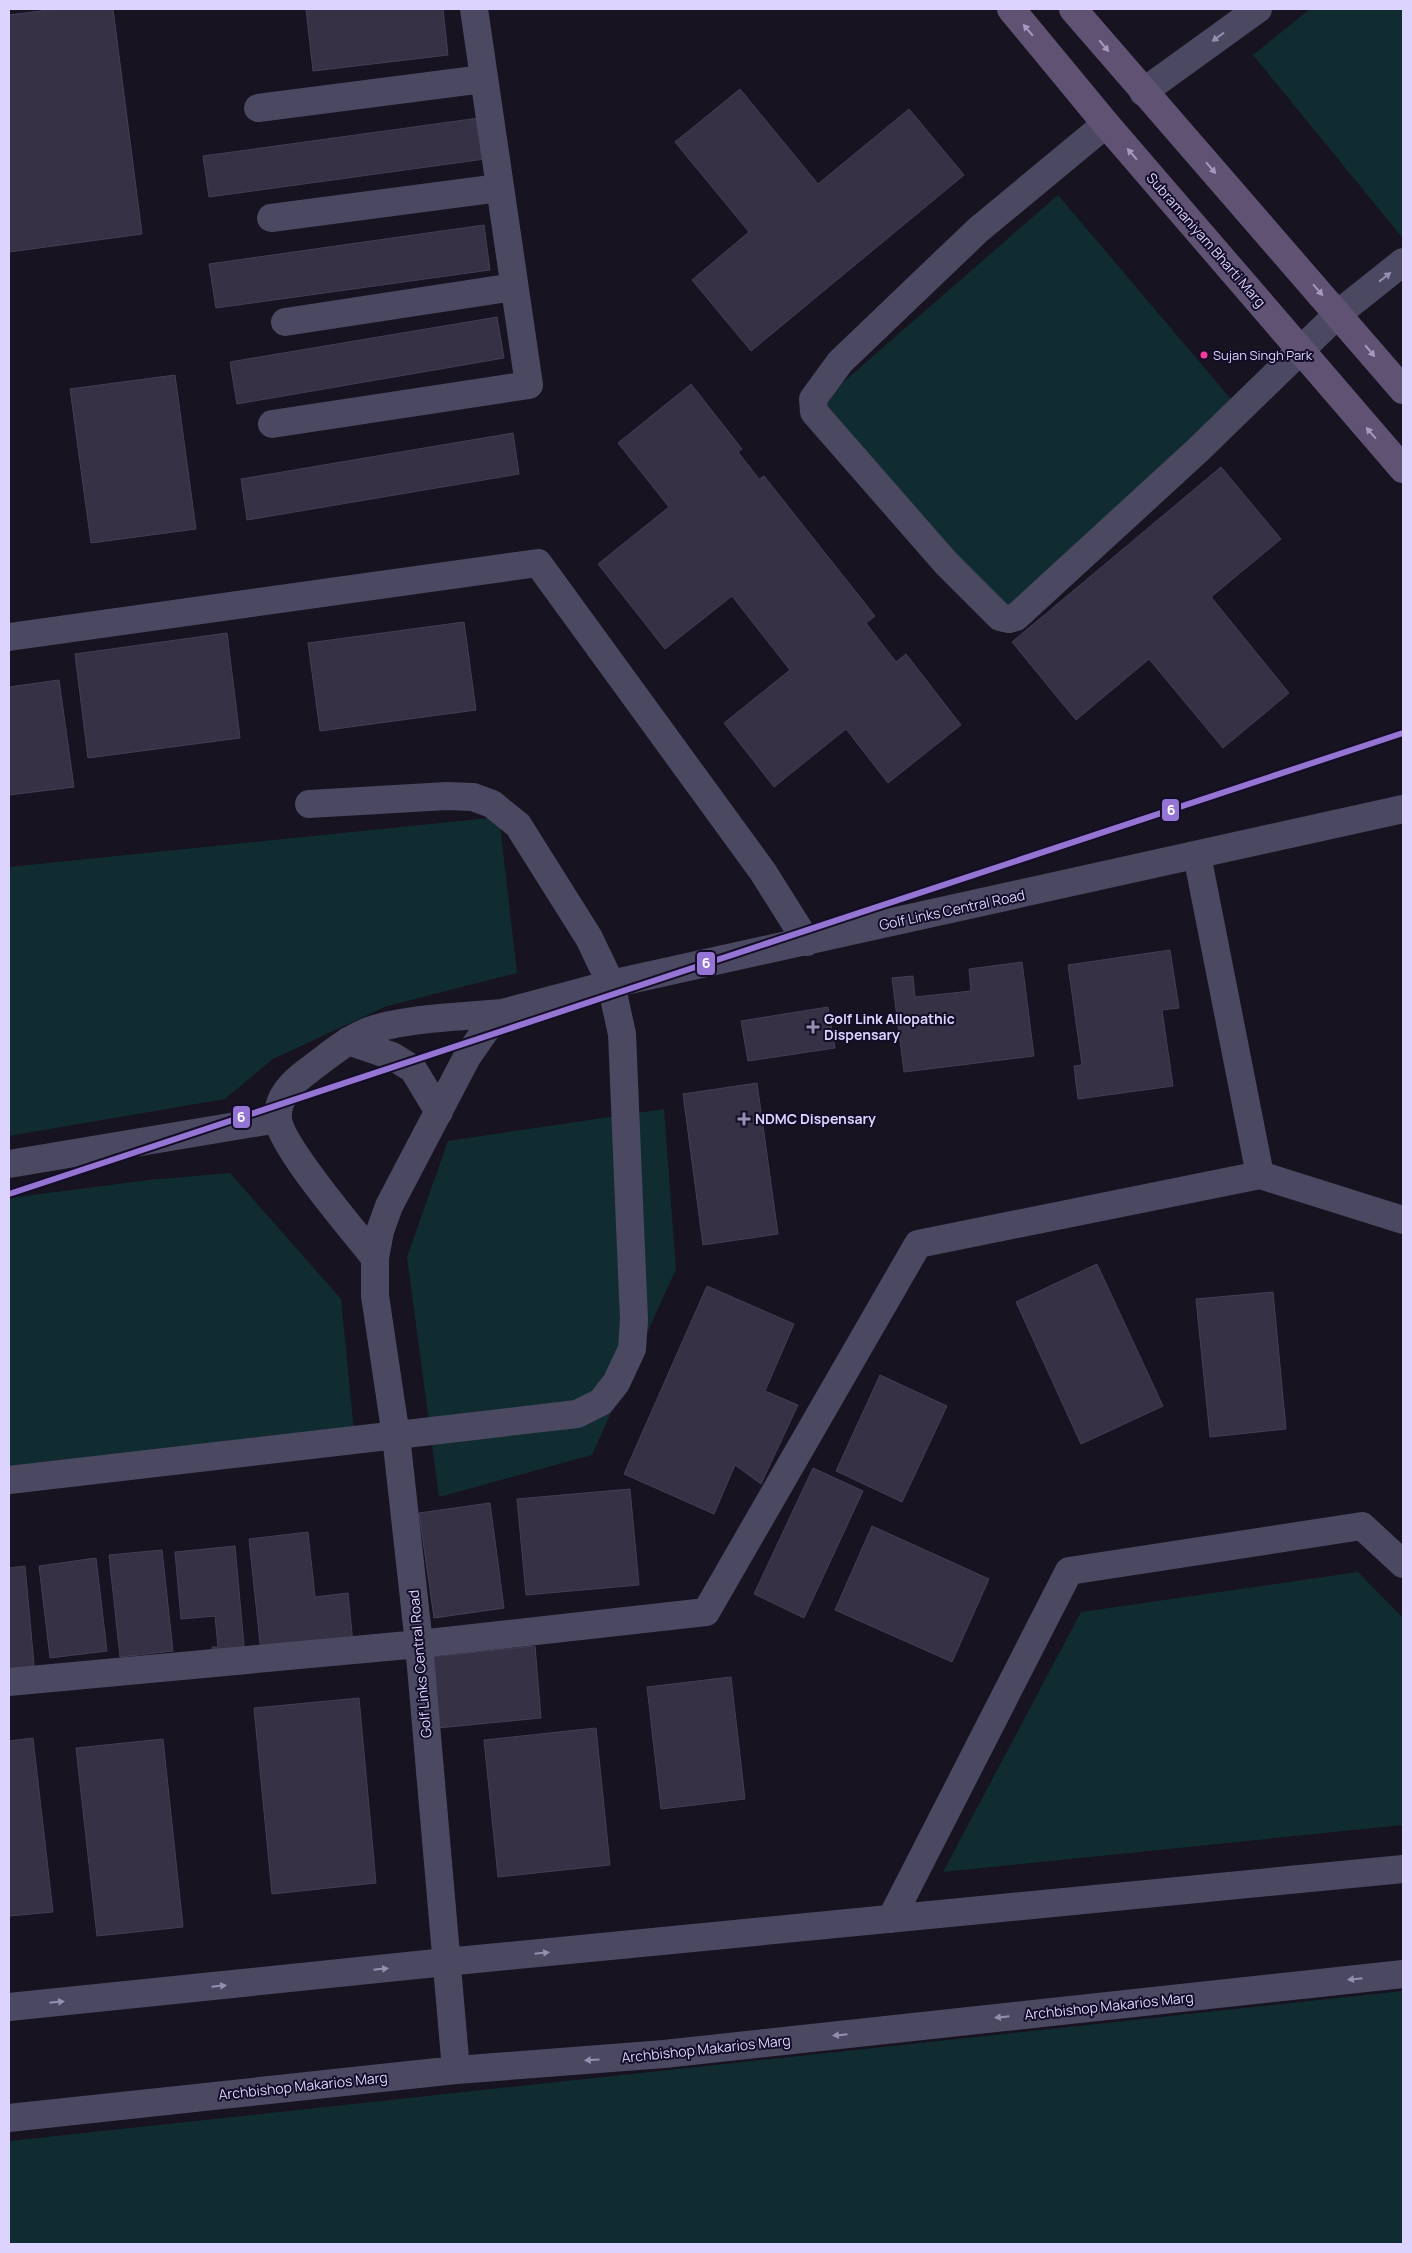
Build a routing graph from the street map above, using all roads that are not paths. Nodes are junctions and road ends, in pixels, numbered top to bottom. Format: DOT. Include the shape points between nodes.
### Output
graph roads {
  1 [pos="474,9"];
  2 [pos="1011,9"];
  3 [pos="1072,9"];
  4 [pos="1258,9"];
  5 [pos="483,79"];
  6 [pos="1143,92"];
  7 [pos="258,108"];
  8 [pos="1106,124"];
  9 [pos="499,188"];
  10 [pos="271,218"];
  11 [pos="1403,262"];
  12 [pos="514,287"];
  13 [pos="1338,313"];
  14 [pos="285,322"];
  15 [pos="1300,351"];
  16 [pos="1403,390"];
  17 [pos="272,424"];
  18 [pos="1403,470"];
  19 [pos="9,637"];
  20 [pos="310,804"];
  21 [pos="1403,809"];
  22 [pos="1197,855"];
  23 [pos="807,942"];
  24 [pos="611,984"];
  25 [pos="502,1014"];
  26 [pos="348,1042"];
  27 [pos="439,1112"];
  28 [pos="278,1118"];
  29 [pos="9,1164"];
  30 [pos="1260,1175"];
  31 [pos="1403,1220"];
  32 [pos="375,1258"];
  33 [pos="396,1436"];
  34 [pos="9,1480"];
  35 [pos="1403,1564"];
  36 [pos="419,1644"];
  37 [pos="9,1682"];
  38 [pos="1403,1870"];
  39 [pos="891,1919"];
  40 [pos="446,1962"];
  41 [pos="1403,1974"];
  42 [pos="9,2007"];
  43 [pos="456,2070"];
  44 [pos="9,2118"];
  1 -- 5 [label="street"];
  8 -- 2 [label="main road, Subramaniyam Bharti Marg, one-way"];
  3 -- 6 [label="main road, one-way"];
  4 -- 6 [label="street, one-way"];
  5 -- 7 [label="street"];
  5 -- 9 [label="street"];
  6 -- 13 [label="main road, one-way"];
  15 -- 8 [label="main road, Subramaniyam Bharti Marg, one-way"];
  8 -- 15 [label="street" via="978,230 840,362 813,399 814,412 946,562 1000,617 1009,619 1016,617 1198,450"];
  9 -- 10 [label="street"];
  9 -- 12 [label="street"];
  13 -- 11 [label="street, one-way"];
  12 -- 14 [label="street"];
  12 -- 17 [label="street" via="528,385"];
  13 -- 15 [label="street"];
  13 -- 16 [label="main road, one-way"];
  18 -- 15 [label="main road, Subramaniyam Bharti Marg, one-way"];
  19 -- 23 [label="street" via="538,563 762,872"];
  20 -- 24 [label="street" via="447,796 473,797 492,804 518,825 589,938"];
  21 -- 22 [label="street, Golf Links Central Road"];
  22 -- 23 [label="street, Golf Links Central Road"];
  22 -- 30 [label="street"];
  23 -- 24 [label="street, Golf Links Central Road"];
  24 -- 25 [label="street, Golf Links Central Road"];
  24 -- 33 [label="street" via="622,1034 634,1320 632,1349 616,1383 601,1402 576,1414"];
  25 -- 26 [label="street, Golf Links Central Road" via="394,1024"];
  25 -- 27 [label="street, Golf Links Central Road" via="467,1057"];
  26 -- 27 [label="street" via="392,1056 413,1070"];
  26 -- 28 [label="street, Golf Links Central Road" via="294,1081 282,1097"];
  27 -- 32 [label="street, Golf Links Central Road" via="389,1206"];
  28 -- 29 [label="street"];
  28 -- 32 [label="street" via="288,1146"];
  30 -- 31 [label="street"];
  30 -- 36 [label="street" via="918,1244 706,1612"];
  32 -- 33 [label="street, Golf Links Central Road" via="375,1296"];
  33 -- 34 [label="street"];
  33 -- 36 [label="street, Golf Links Central Road"];
  35 -- 39 [label="street" via="1362,1526 1069,1571"];
  36 -- 37 [label="street"];
  36 -- 40 [label="street, Golf Links Central Road"];
  38 -- 39 [label="street"];
  40 -- 39 [label="street, one-way"];
  42 -- 40 [label="street, one-way"];
  40 -- 43 [label="street, Golf Links Central Road"];
  41 -- 43 [label="street, Archbishop Makarios Marg, one-way" via="674,2053"];
  43 -- 44 [label="street, Archbishop Makarios Marg"];
}
